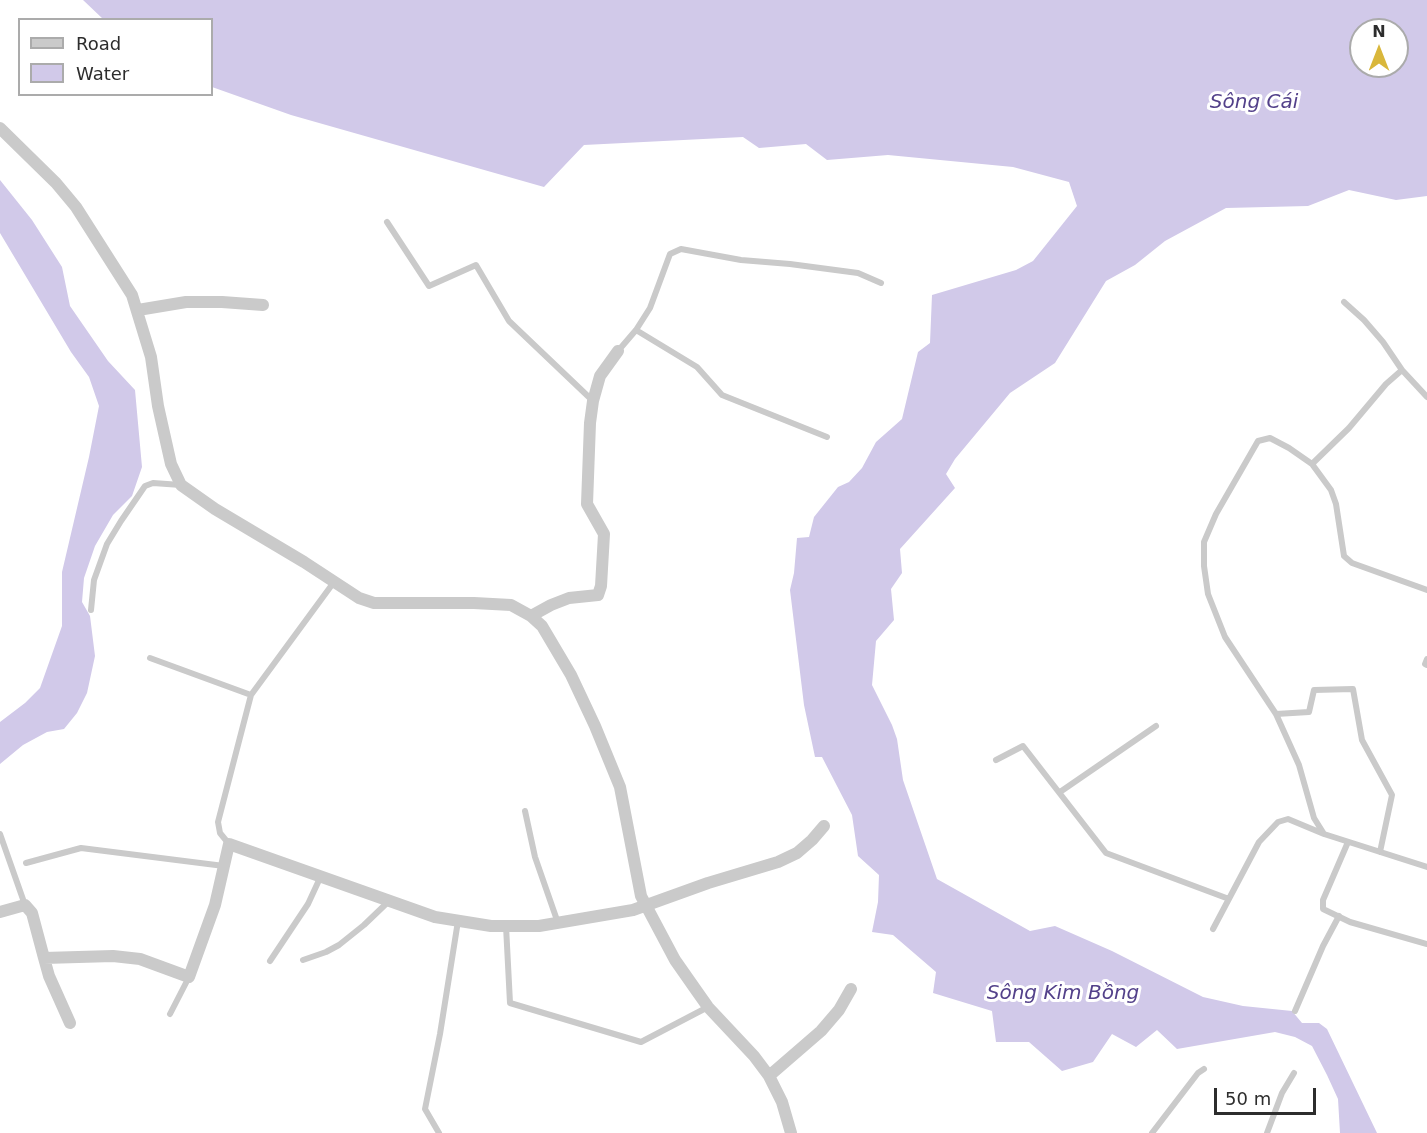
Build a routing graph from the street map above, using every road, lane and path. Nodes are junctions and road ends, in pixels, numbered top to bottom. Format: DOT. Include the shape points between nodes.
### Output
graph roads {
  1 [pos="0,128"];
  2 [pos="387,222"];
  3 [pos="881,283"];
  4 [pos="1344,302"];
  5 [pos="263,305"];
  6 [pos="138,310"];
  7 [pos="636,330"];
  8 [pos="618,351"];
  9 [pos="1402,370"];
  10 [pos="1427,397"];
  11 [pos="593,401"];
  12 [pos="826,437"];
  13 [pos="1312,464"];
  14 [pos="181,485"];
  15 [pos="334,582"];
  16 [pos="1427,590"];
  17 [pos="91,610"];
  18 [pos="531,616"];
  19 [pos="150,658"];
  20 [pos="1427,659"];
  21 [pos="1427,665"];
  22 [pos="251,695"];
  23 [pos="1276,714"];
  24 [pos="1156,726"];
  25 [pos="996,760"];
  26 [pos="1060,792"];
  27 [pos="525,812"];
  28 [pos="824,826"];
  29 [pos="0,834"];
  30 [pos="1324,834"];
  31 [pos="1348,842"];
  32 [pos="229,844"];
  33 [pos="1380,852"];
  34 [pos="26,863"];
  35 [pos="225,866"];
  36 [pos="1427,867"];
  37 [pos="320,878"];
  38 [pos="1229,898"];
  39 [pos="388,902"];
  40 [pos="25,905"];
  41 [pos="647,907"];
  42 [pos="0,912"];
  43 [pos="1339,916"];
  44 [pos="458,921"];
  45 [pos="558,924"];
  46 [pos="506,926"];
  47 [pos="1213,929"];
  48 [pos="1427,944"];
  49 [pos="44,958"];
  50 [pos="303,960"];
  51 [pos="270,961"];
  52 [pos="189,977"];
  53 [pos="851,989"];
  54 [pos="708,1007"];
  55 [pos="1295,1011"];
  56 [pos="170,1014"];
  57 [pos="70,1023"];
  58 [pos="1204,1069"];
  59 [pos="1294,1073"];
  60 [pos="769,1076"];
  61 [pos="439,1133"];
  62 [pos="791,1133"];
  63 [pos="1152,1133"];
  64 [pos="1267,1133"];
  1 -- 6 [label="street" via="75,207"];
  2 -- 11 [label="lane" via="429,286 476,266 509,321"];
  3 -- 7 [label="lane" via="858,273 681,249 670,254 651,308"];
  4 -- 9 [label="lane" via="1377,335"];
  5 -- 6 [label="street" via="186,302"];
  6 -- 14 [label="street" via="171,464"];
  7 -- 8 [label="lane"];
  7 -- 12 [label="lane" via="697,367 722,395"];
  8 -- 11 [label="street" via="600,376"];
  9 -- 10 [label="lane"];
  9 -- 13 [label="lane"];
  11 -- 18 [label="street" via="587,504 603,534 601,586 598,595 569,598"];
  13 -- 16 [label="lane" via="1334,497 1344,556 1352,563"];
  13 -- 23 [label="lane" via="1270,438 1258,441 1204,543 1209,594 1225,637"];
  14 -- 15 [label="street"];
  14 -- 17 [label="lane" via="145,486 120,520 94,580"];
  15 -- 18 [label="street" via="374,603 493,603 512,605"];
  15 -- 22 [label="lane"];
  18 -- 41 [label="street" via="552,639 608,756 620,787 641,896"];
  19 -- 22 [label="lane"];
  20 -- 21 [label="lane"];
  22 -- 32 [label="lane" via="218,822 220,833"];
  23 -- 30 [label="lane" via="1299,765 1314,818"];
  23 -- 33 [label="lane" via="1309,712 1314,690 1353,688 1362,740 1392,795"];
  24 -- 26 [label="lane"];
  25 -- 26 [label="lane" via="1023,746"];
  26 -- 38 [label="lane" via="1106,853"];
  27 -- 45 [label="lane" via="535,857"];
  28 -- 41 [label="street" via="797,853 778,862"];
  29 -- 40 [label="lane"];
  30 -- 31 [label="lane"];
  30 -- 38 [label="lane" via="1288,819 1278,822 1259,842"];
  31 -- 33 [label="lane"];
  31 -- 43 [label="lane" via="1323,900 1323,909"];
  32 -- 35 [label="street"];
  32 -- 37 [label="street"];
  33 -- 36 [label="lane"];
  34 -- 35 [label="lane" via="81,848"];
  35 -- 52 [label="street"];
  37 -- 39 [label="street"];
  37 -- 51 [label="lane" via="308,904"];
  38 -- 47 [label="lane"];
  39 -- 44 [label="street"];
  39 -- 50 [label="lane" via="339,945"];
  40 -- 42 [label="street"];
  40 -- 49 [label="street" via="32,913"];
  41 -- 45 [label="street"];
  41 -- 54 [label="street" via="675,960"];
  43 -- 48 [label="lane"];
  43 -- 55 [label="lane"];
  44 -- 46 [label="street"];
  44 -- 61 [label="lane" via="424,1109"];
  45 -- 46 [label="street"];
  46 -- 54 [label="lane" via="510,1003 641,1042"];
  49 -- 52 [label="street" via="140,959"];
  49 -- 57 [label="street"];
  52 -- 56 [label="lane"];
  53 -- 60 [label="street" via="821,1031"];
  54 -- 60 [label="street"];
  58 -- 63 [label="lane"];
  59 -- 64 [label="lane"];
  60 -- 62 [label="street"];
}
